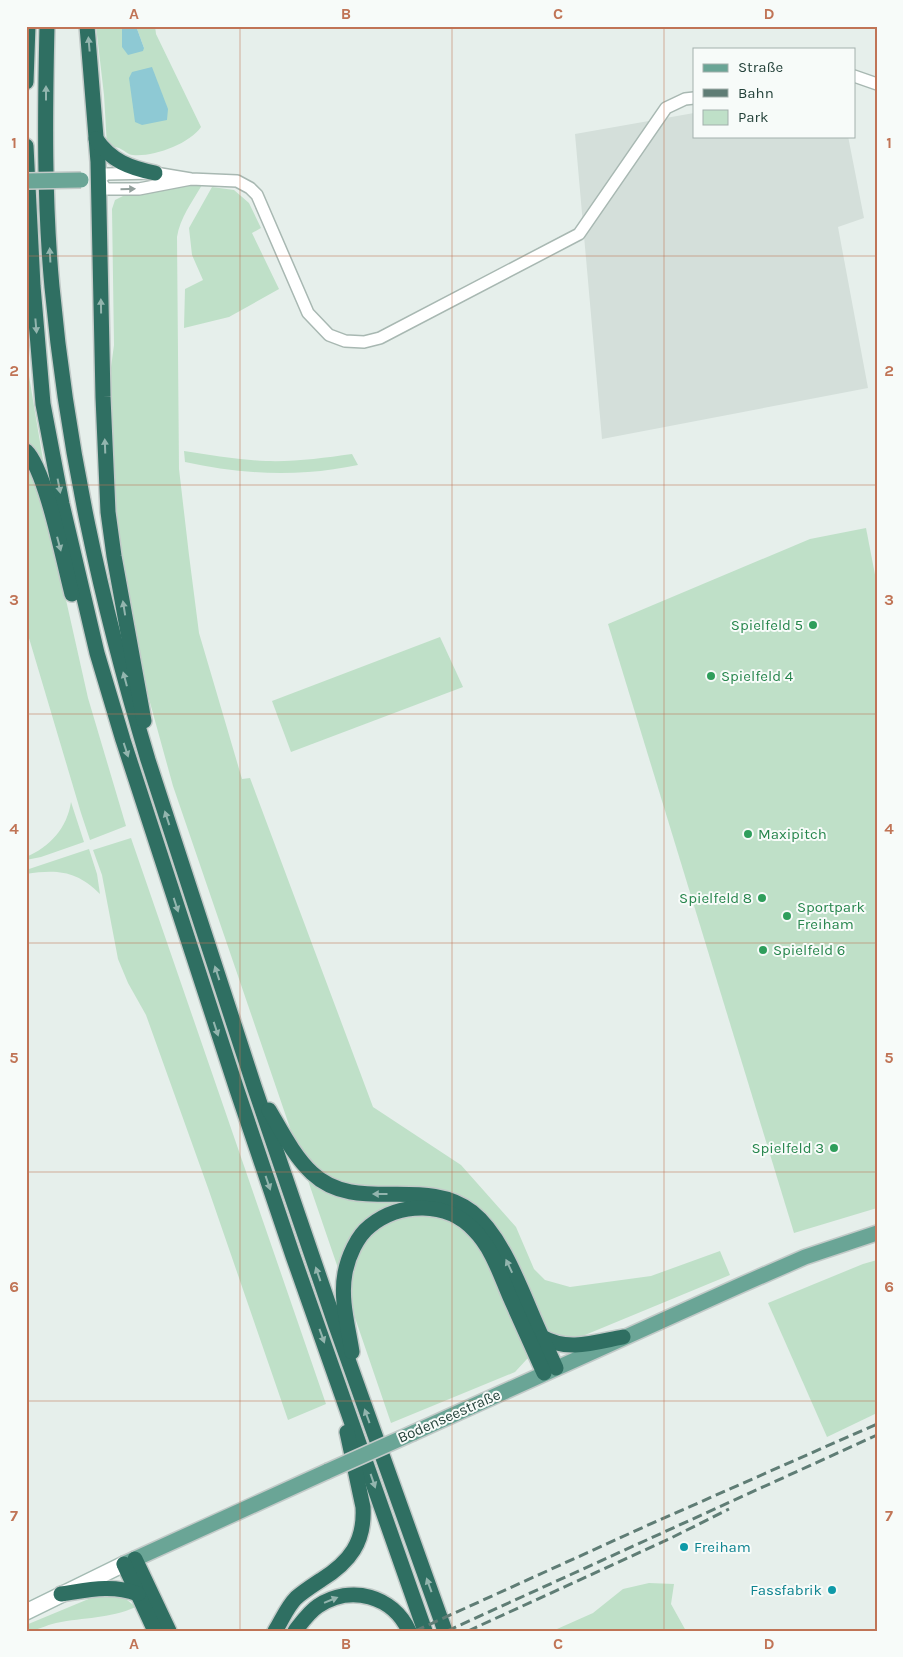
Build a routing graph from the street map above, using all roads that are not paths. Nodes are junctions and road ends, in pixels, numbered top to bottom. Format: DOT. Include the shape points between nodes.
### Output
graph roads {
  1 [pos="28,26"];
  2 [pos="47,26"];
  3 [pos="87,26"];
  4 [pos="856,77"];
  5 [pos="26,82"];
  6 [pos="877,84"];
  7 [pos="693,98"];
  8 [pos="96,138"];
  9 [pos="26,146"];
  10 [pos="26,173"];
  11 [pos="159,177"];
  12 [pos="98,180"];
  13 [pos="26,181"];
  14 [pos="26,451"];
  15 [pos="97,654"];
  16 [pos="148,760"];
  17 [pos="254,1086"];
  18 [pos="877,1232"];
  19 [pos="524,1313"];
  20 [pos="623,1337"];
  21 [pos="538,1338"];
  22 [pos="334,1369"];
  23 [pos="550,1370"];
  24 [pos="357,1387"];
  25 [pos="130,1562"];
  26 [pos="143,1591"];
  27 [pos="61,1594"];
  28 [pos="26,1612"];
  29 [pos="155,1621"];
  30 [pos="169,1631"];
  31 [pos="275,1631"];
  32 [pos="295,1631"];
  33 [pos="409,1631"];
  34 [pos="425,1631"];
  35 [pos="446,1631"];
  1 -- 5 [label="highway"];
  16 -- 2 [label="highway, one-way" via="98,575 66,408 48,221"];
  8 -- 3 [label="highway, one-way"];
  4 -- 6 [label="street"];
  7 -- 11 [label="street" via="666,108 579,234 380,338 364,342 345,341 330,335 308,313 257,195 250,188 237,181"];
  8 -- 11 [label="highway" via="104,150 118,160"];
  8 -- 12 [label="highway"];
  9 -- 10 [label="highway"];
  10 -- 15 [label="highway, one-way" via="43,404 62,504"];
  11 -- 12 [label="street" via="140,189 106,189"];
  12 -- 13 [label="main road, bridge"];
  16 -- 12 [label="highway, one-way" via="142,705 108,512"];
  14 -- 15 [label="highway, one-way" via="37,466 73,598"];
  15 -- 22 [label="highway, one-way" via="207,1001"];
  17 -- 16 [label="highway, one-way"];
  19 -- 17 [label="highway, one-way" via="498,1242 471,1211 447,1199 425,1194 360,1194 333,1187 313,1174 297,1155"];
  24 -- 17 [label="highway, one-way"];
  18 -- 20 [label="main road, Bodenseestraße" via="805,1257"];
  19 -- 21 [label="highway"];
  19 -- 24 [label="highway" via="483,1240 458,1216 424,1208 390,1214 369,1227 355,1245 344,1273 343,1291"];
  20 -- 21 [label="highway" via="576,1345"];
  20 -- 23 [label="main road, Bodenseestraße"];
  21 -- 23 [label="highway"];
  22 -- 31 [label="highway" via="363,1507 361,1536 354,1550 336,1570 294,1600"];
  22 -- 34 [label="highway, one-way"];
  23 -- 25 [label="main road, Bodenseestraße, bridge"];
  35 -- 24 [label="highway, one-way"];
  25 -- 26 [label="highway"];
  25 -- 27 [label="main road, Bodenseestraße"];
  26 -- 27 [label="highway" via="104,1588"];
  26 -- 29 [label="highway"];
  27 -- 28 [label="main road, Bodenseestraße"];
  29 -- 30 [label="highway"];
  32 -- 33 [label="highway, one-way" via="318,1606 332,1599 358,1594 389,1605"];
}
